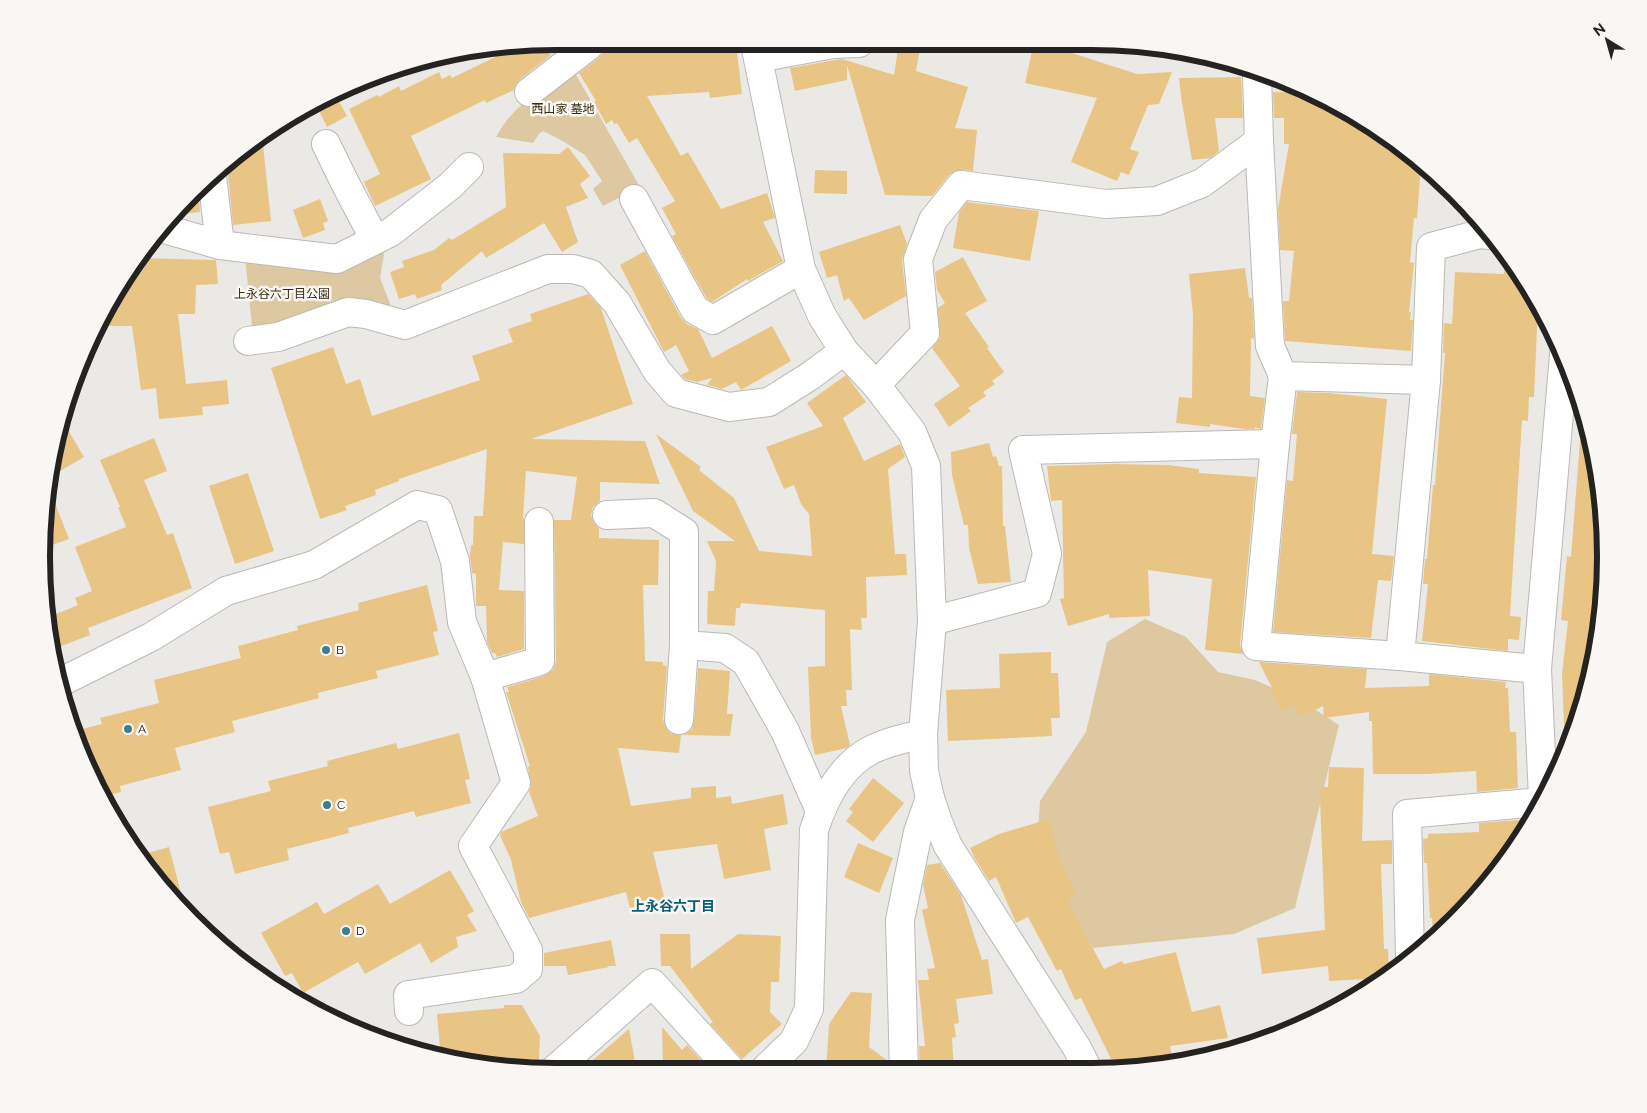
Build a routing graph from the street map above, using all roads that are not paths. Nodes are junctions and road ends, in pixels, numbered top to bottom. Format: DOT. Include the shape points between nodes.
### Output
graph roads {
  1 [pos="584,50"];
  2 [pos="757,51"];
  3 [pos="1257,79"];
  4 [pos="529,92"];
  5 [pos="1259,141"];
  6 [pos="326,144"];
  7 [pos="469,167"];
  8 [pos="213,185"];
  9 [pos="634,199"];
  10 [pos="170,230"];
  11 [pos="1480,234"];
  12 [pos="375,240"];
  13 [pos="220,244"];
  14 [pos="801,270"];
  15 [pos="248,341"];
  16 [pos="844,351"];
  17 [pos="1562,374"];
  18 [pos="1283,376"];
  19 [pos="1426,380"];
  20 [pos="876,385"];
  21 [pos="1274,444"];
  22 [pos="607,515"];
  23 [pos="539,522"];
  24 [pos="932,621"];
  25 [pos="684,645"];
  26 [pos="1400,656"];
  27 [pos="1538,669"];
  28 [pos="485,677"];
  29 [pos="65,680"];
  30 [pos="679,720"];
  31 [pos="923,734"];
  32 [pos="1543,785"];
  33 [pos="930,798"];
  34 [pos="1533,803"];
  35 [pos="820,811"];
  36 [pos="1410,949"];
  37 [pos="408,1011"];
  38 [pos="564,1063"];
  39 [pos="725,1063"];
  40 [pos="772,1063"];
  41 [pos="904,1063"];
  42 [pos="1085,1063"];
  1 -- 4 [label="street"];
  2 -- 14 [label="street"];
  3 -- 5 [label="street"];
  5 -- 18 [label="street" via="1270,346"];
  5 -- 20 [label="street" via="1202,183 1156,201 1106,204 961,185 932,220 918,259 925,333"];
  6 -- 12 [label="street"];
  7 -- 12 [label="street" via="391,232"];
  8 -- 13 [label="street"];
  9 -- 14 [label="street" via="695,310 713,320"];
  10 -- 13 [label="street"];
  11 -- 19 [label="street" via="1431,247"];
  12 -- 13 [label="street" via="337,259"];
  14 -- 16 [label="street" via="822,316"];
  15 -- 16 [label="street" via="278,337 348,312 405,325 548,270 573,269 590,274 618,303 657,371 676,393 729,407 769,402"];
  16 -- 20 [label="street"];
  17 -- 27 [label="street"];
  18 -- 19 [label="street"];
  18 -- 21 [label="street"];
  19 -- 26 [label="street"];
  20 -- 24 [label="street" via="912,432 926,466"];
  21 -- 24 [label="street" via="1023,450 1047,554 1037,592"];
  21 -- 26 [label="street" via="1256,646"];
  22 -- 25 [label="street" via="654,513 684,532"];
  23 -- 28 [label="street" via="540,661"];
  24 -- 31 [label="street"];
  25 -- 30 [label="street"];
  25 -- 35 [label="street" via="725,648 746,662 785,731"];
  26 -- 27 [label="street"];
  27 -- 32 [label="street"];
  28 -- 29 [label="street" via="462,622 455,560 438,510 417,505 314,565 226,591 151,638"];
  28 -- 37 [label="street" via="516,782 474,846 528,950 528,969 516,979 408,995"];
  31 -- 33 [label="street" via="924,771"];
  31 -- 35 [label="street" via="890,742 852,764 834,784"];
  33 -- 41 [label="street" via="918,832 900,920"];
  33 -- 42 [label="street" via="948,846"];
  34 -- 36 [label="street" via="1407,814"];
  35 -- 40 [label="street" via="814,830 809,1009 794,1042"];
  38 -- 39 [label="street" via="652,983"];
}
